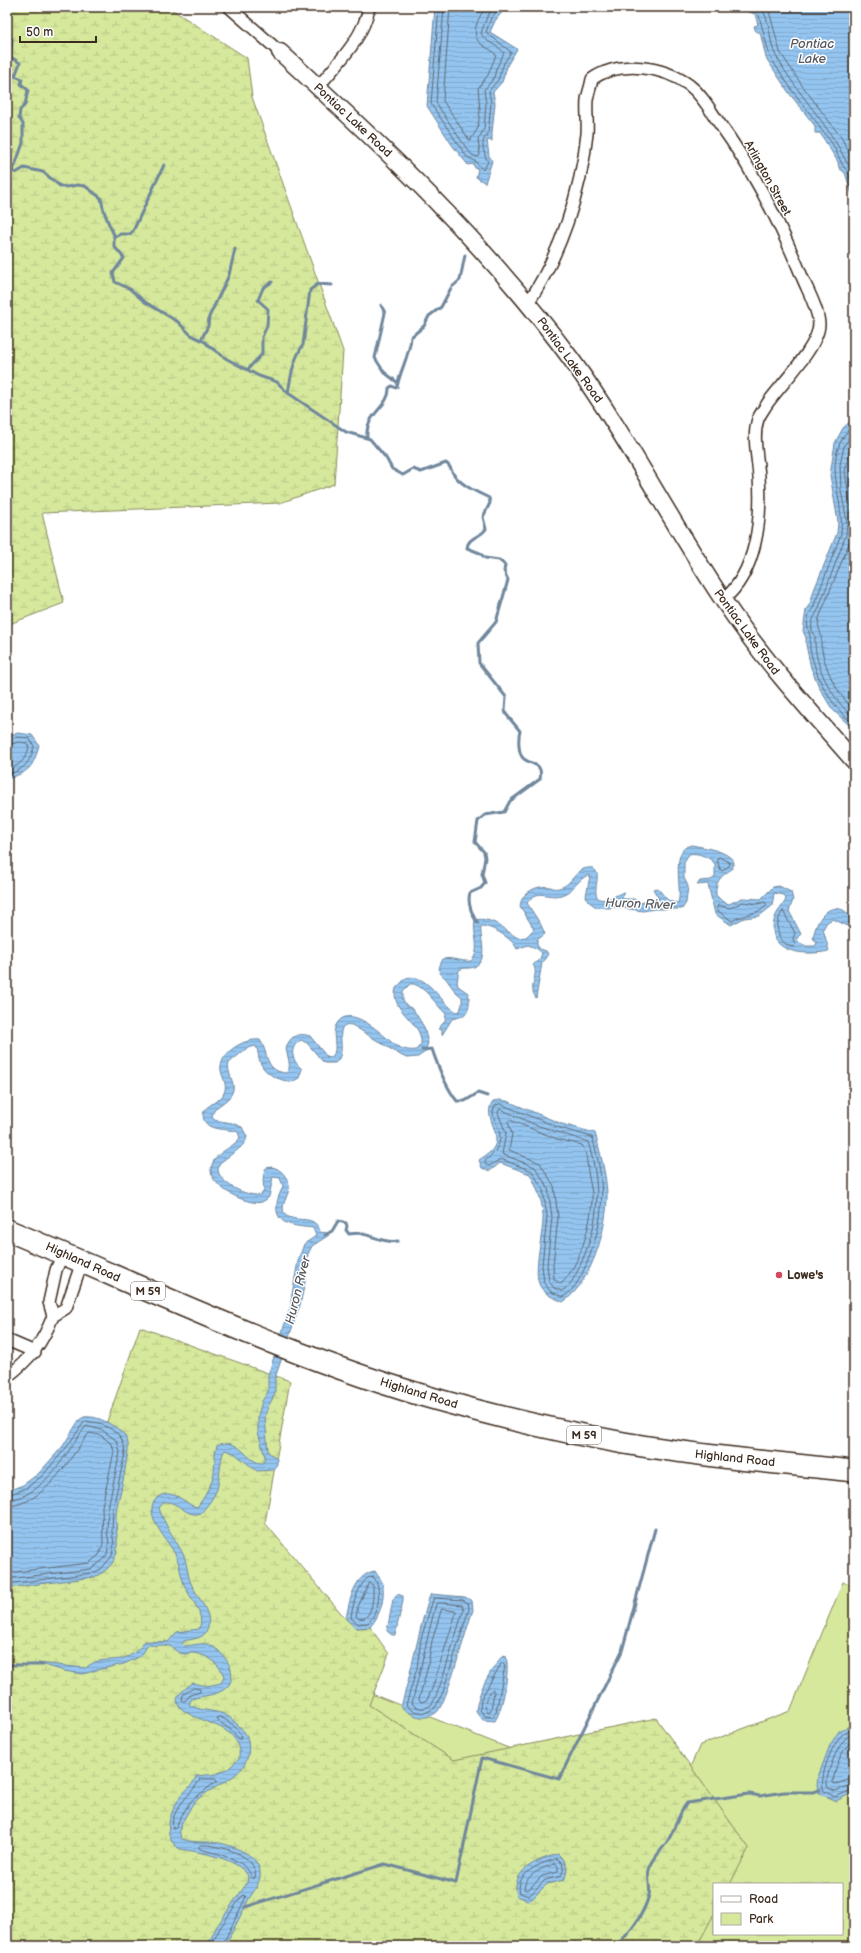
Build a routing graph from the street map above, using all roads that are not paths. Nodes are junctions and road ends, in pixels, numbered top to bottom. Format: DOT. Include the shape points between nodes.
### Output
graph roads {
  1 [pos="229,7"];
  2 [pos="368,7"];
  3 [pos="280,52"];
  4 [pos="318,87"];
  5 [pos="528,303"];
  6 [pos="723,600"];
  7 [pos="854,761"];
  8 [pos="7,1230"];
  9 [pos="63,1253"];
  10 [pos="82,1262"];
  11 [pos="53,1316"];
  12 [pos="7,1340"];
  13 [pos="35,1352"];
  14 [pos="7,1377"];
  15 [pos="854,1471"];
  1 -- 3 [label="street, Pontiac Lake Road"];
  2 -- 4 [label="street" via="361,30"];
  3 -- 4 [label="street, Pontiac Lake Road"];
  4 -- 5 [label="street, Pontiac Lake Road" via="433,197"];
  5 -- 6 [label="street, Pontiac Lake Road" via="600,400"];
  5 -- 6 [label="street, Arlington Street" via="544,279 554,257 572,202 587,134 587,100 592,79 620,68 643,68 658,71 689,85 702,97 751,171 786,239 815,308 819,325 814,341 797,367 758,418 755,437 761,507 759,531 738,585"];
  6 -- 7 [label="street, Pontiac Lake Road" via="779,677"];
  8 -- 9 [label="highway, Highland Road / M 59"];
  9 -- 10 [label="highway, Highland Road / M 59"];
  9 -- 11 [label="street" via="48,1302"];
  10 -- 11 [label="street" via="66,1308"];
  10 -- 15 [label="highway, Highland Road / M 59" via="321,1361 441,1400 558,1430 693,1453"];
  11 -- 13 [label="street" via="46,1335"];
  12 -- 13 [label="street"];
  13 -- 14 [label="street"];
}
